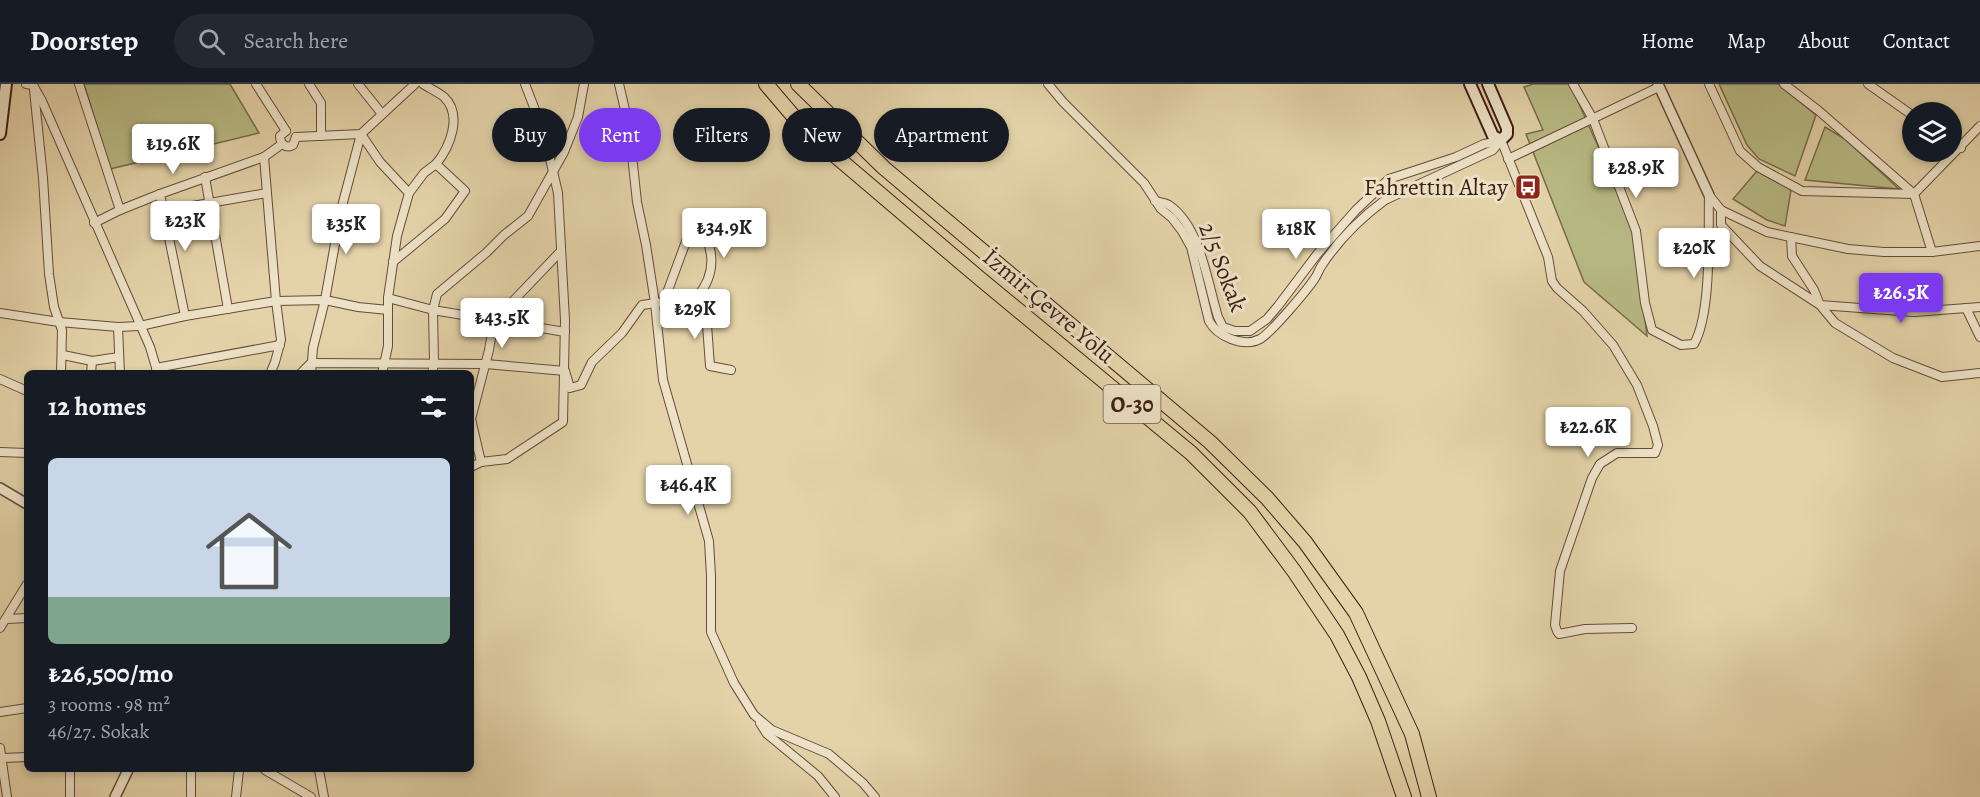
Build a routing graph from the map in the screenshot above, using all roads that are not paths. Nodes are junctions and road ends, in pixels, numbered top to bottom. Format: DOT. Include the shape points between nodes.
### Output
graph roads {
  1 [pos="6,84"];
  2 [pos="32,84"];
  3 [pos="80,84"];
  4 [pos="256,84"];
  5 [pos="309,84"];
  6 [pos="358,84"];
  7 [pos="415,84"];
  8 [pos="423,84"];
  9 [pos="525,84"];
  10 [pos="584,84"];
  11 [pos="619,84"];
  12 [pos="757,84"];
  13 [pos="766,84"];
  14 [pos="798,84"];
  15 [pos="807,84"];
  16 [pos="1048,84"];
  17 [pos="1470,84"];
  18 [pos="1488,84"];
  19 [pos="1573,84"];
  20 [pos="1709,84"];
  21 [pos="1784,84"];
  22 [pos="1868,84"];
  23 [pos="1658,85"];
  24 [pos="782,108"];
  25 [pos="786,108"];
  26 [pos="822,108"];
  27 [pos="824,108"];
  28 [pos="1902,108"];
  29 [pos="382,114"];
  30 [pos="1593,119"];
  31 [pos="1980,126"];
  32 [pos="286,131"];
  33 [pos="0,134"];
  34 [pos="360,134"];
  35 [pos="321,136"];
  36 [pos="296,137"];
  37 [pos="1501,140"];
  38 [pos="282,144"];
  39 [pos="862,147"];
  40 [pos="1962,147"];
  41 [pos="264,157"];
  42 [pos="1508,159"];
  43 [pos="842,162"];
  44 [pos="1947,162"];
  45 [pos="436,164"];
  46 [pos="552,172"];
  47 [pos="205,177"];
  48 [pos="267,193"];
  49 [pos="409,193"];
  50 [pos="160,194"];
  51 [pos="1914,194"];
  52 [pos="1709,195"];
  53 [pos="1155,201"];
  54 [pos="209,202"];
  55 [pos="120,210"];
  56 [pos="1721,210"];
  57 [pos="164,211"];
  58 [pos="94,223"];
  59 [pos="1791,237"];
  60 [pos="1980,246"];
  61 [pos="560,252"];
  62 [pos="1932,252"];
  63 [pos="393,262"];
  64 [pos="697,297"];
  65 [pos="388,298"];
  66 [pos="325,300"];
  67 [pos="276,301"];
  68 [pos="664,301"];
  69 [pos="655,303"];
  70 [pos="1820,305"];
  71 [pos="1966,308"];
  72 [pos="1980,308"];
  73 [pos="228,309"];
  74 [pos="388,310"];
  75 [pos="433,310"];
  76 [pos="0,313"];
  77 [pos="185,316"];
  78 [pos="494,321"];
  79 [pos="59,322"];
  80 [pos="140,326"];
  81 [pos="118,327"];
  82 [pos="565,332"];
  83 [pos="1980,337"];
  84 [pos="280,345"];
  85 [pos="63,356"];
  86 [pos="119,357"];
  87 [pos="92,361"];
  88 [pos="434,362"];
  89 [pos="311,363"];
  90 [pos="384,364"];
  91 [pos="486,364"];
  92 [pos="62,370"];
  93 [pos="91,370"];
  94 [pos="120,370"];
  95 [pos="157,370"];
  96 [pos="162,370"];
  97 [pos="271,370"];
  98 [pos="304,370"];
  99 [pos="310,370"];
  100 [pos="382,370"];
  101 [pos="433,370"];
  102 [pos="731,370"];
  103 [pos="565,371"];
  104 [pos="1980,373"];
  105 [pos="0,379"];
  106 [pos="24,390"];
  107 [pos="474,408"];
  108 [pos="474,436"];
  109 [pos="0,452"];
  110 [pos="24,453"];
  111 [pos="481,462"];
  112 [pos="474,466"];
  113 [pos="0,488"];
  114 [pos="24,502"];
  115 [pos="24,589"];
  116 [pos="24,618"];
  117 [pos="7,619"];
  118 [pos="0,628"];
  119 [pos="1632,628"];
  120 [pos="24,708"];
  121 [pos="0,712"];
  122 [pos="754,715"];
  123 [pos="0,748"];
  124 [pos="24,757"];
  125 [pos="3,758"];
  126 [pos="70,772"];
  127 [pos="127,772"];
  128 [pos="191,772"];
  129 [pos="239,772"];
  130 [pos="268,772"];
  131 [pos="319,772"];
  132 [pos="7,797"];
  133 [pos="70,797"];
  134 [pos="115,797"];
  135 [pos="191,797"];
  136 [pos="236,797"];
  137 [pos="311,797"];
  138 [pos="324,797"];
  139 [pos="835,797"];
  140 [pos="875,797"];
  141 [pos="1404,797"];
  142 [pos="1429,797"];
  1 -- 33 [label="main road"];
  2 -- 58 [label="street"];
  2 -- 79 [label="street" via="49,274"];
  3 -- 55 [label="street"];
  4 -- 32 [label="street"];
  5 -- 35 [label="street" via="321,103"];
  6 -- 29 [label="street"];
  7 -- 29 [label="street"];
  8 -- 45 [label="street" via="444,97 453,111 451,140"];
  9 -- 46 [label="street" via="544,133"];
  10 -- 46 [label="street" via="578,117"];
  11 -- 69 [label="street"];
  12 -- 24 [label="highway"];
  13 -- 25 [label="highway, İzmir Çevre Yolu / O-30"];
  14 -- 26 [label="highway, İzmir Çevre Yolu / O-30"];
  15 -- 27 [label="highway"];
  16 -- 53 [label="street, 2/5 Sokak" via="1144,183"];
  17 -- 37 [label="main road" via="1492,136"];
  18 -- 37 [label="main road" via="1507,128"];
  19 -- 30 [label="street"];
  20 -- 51 [label="street" via="1740,151 1758,167 1802,191"];
  21 -- 51 [label="street"];
  22 -- 28 [label="street"];
  23 -- 30 [label="street"];
  23 -- 52 [label="street"];
  29 -- 34 [label="street"];
  30 -- 42 [label="street"];
  30 -- 52 [label="street" via="1636,231 1644,303 1652,330 1681,345 1694,344 1703,317"];
  31 -- 40 [label="street"];
  32 -- 36 [label="street" via="294,132"];
  32 -- 38 [label="street" via="280,136"];
  34 -- 35 [label="street"];
  34 -- 49 [label="street"];
  34 -- 66 [label="street"];
  35 -- 36 [label="street"];
  36 -- 38 [label="street" via="291,146"];
  37 -- 42 [label="street"];
  37 -- 53 [label="street, 2/5 Sokak" via="1389,179 1318,253 1267,319 1250,331 1223,327 1195,237 1168,204"];
  37 -- 53 [label="street, 2/5 Sokak" via="1493,150 1385,200 1370,211 1259,340 1240,341 1213,328 1191,247 1173,218"];
  38 -- 41 [label="street"];
  39 -- 142 [label="highway, İzmir Çevre Yolu / O-30" via="1210,442 1268,498 1356,613 1412,734"];
  41 -- 47 [label="street"];
  41 -- 48 [label="street"];
  42 -- 119 [label="street" via="1548,257 1552,281 1613,345 1637,385 1658,446 1655,453 1617,453 1595,470 1560,571 1555,625 1559,634"];
  43 -- 141 [label="highway, İzmir Çevre Yolu / O-30" via="1191,453 1251,512 1337,635 1378,721"];
  44 -- 51 [label="street"];
  45 -- 49 [label="street"];
  45 -- 63 [label="street" via="465,191 445,219"];
  46 -- 61 [label="street" via="558,193"];
  46 -- 75 [label="street" via="528,216 437,294"];
  47 -- 50 [label="street"];
  47 -- 54 [label="street"];
  48 -- 54 [label="street"];
  48 -- 67 [label="street"];
  49 -- 63 [label="street"];
  50 -- 55 [label="street"];
  50 -- 57 [label="street"];
  51 -- 62 [label="street"];
  52 -- 56 [label="street"];
  54 -- 57 [label="street"];
  54 -- 73 [label="street"];
  55 -- 58 [label="street"];
  56 -- 59 [label="street" via="1767,232"];
  56 -- 70 [label="street" via="1721,225 1760,266"];
  57 -- 77 [label="street"];
  58 -- 80 [label="street"];
  59 -- 62 [label="street" via="1848,249"];
  59 -- 70 [label="street" via="1792,256"];
  60 -- 62 [label="street"];
  61 -- 78 [label="street"];
  61 -- 82 [label="street"];
  63 -- 65 [label="street"];
  64 -- 68 [label="street"];
  64 -- 68 [label="street" via="710,278 712,265 711,247 697,227 688,236"];
  64 -- 102 [label="street" via="706,312 710,366"];
  65 -- 74 [label="street"];
  65 -- 75 [label="street"];
  66 -- 67 [label="street"];
  66 -- 74 [label="street"];
  66 -- 89 [label="street"];
  67 -- 73 [label="street"];
  67 -- 84 [label="street"];
  68 -- 69 [label="street"];
  69 -- 103 [label="street" via="642,305 622,333 592,362 581,385 570,388"];
  69 -- 122 [label="street" via="663,380 709,541 711,632 734,683"];
  70 -- 71 [label="street" via="1914,312"];
  70 -- 104 [label="street" via="1835,323 1893,358 1942,377"];
  71 -- 72 [label="street"];
  71 -- 83 [label="street"];
  73 -- 77 [label="street"];
  74 -- 90 [label="street"];
  75 -- 78 [label="street"];
  75 -- 88 [label="street"];
  76 -- 79 [label="street"];
  77 -- 80 [label="street"];
  78 -- 82 [label="street"];
  78 -- 91 [label="street"];
  79 -- 81 [label="street"];
  79 -- 85 [label="street" via="63,330"];
  80 -- 81 [label="street"];
  80 -- 95 [label="street"];
  81 -- 86 [label="street"];
  82 -- 103 [label="street"];
  84 -- 96 [label="street"];
  84 -- 97 [label="street"];
  85 -- 87 [label="street"];
  85 -- 92 [label="street"];
  86 -- 87 [label="street"];
  86 -- 94 [label="street"];
  87 -- 93 [label="street"];
  88 -- 90 [label="street"];
  88 -- 91 [label="street"];
  88 -- 101 [label="street"];
  89 -- 90 [label="street"];
  89 -- 98 [label="street"];
  89 -- 99 [label="street"];
  90 -- 100 [label="street"];
  91 -- 103 [label="street"];
  91 -- 107 [label="street"];
  103 -- 111 [label="street" via="563,422 507,459"];
  105 -- 106 [label="street"];
  108 -- 111 [label="street"];
  109 -- 110 [label="street"];
  111 -- 112 [label="street"];
  113 -- 114 [label="street"];
  115 -- 117 [label="street"];
  116 -- 117 [label="street"];
  117 -- 118 [label="street"];
  120 -- 121 [label="street"];
  122 -- 139 [label="street" via="767,734 818,776"];
  122 -- 140 [label="street" via="772,730 829,754"];
  123 -- 125 [label="street"];
  124 -- 125 [label="street"];
  125 -- 132 [label="street"];
  126 -- 133 [label="street"];
  127 -- 134 [label="street"];
  128 -- 135 [label="street"];
  129 -- 136 [label="street"];
  130 -- 137 [label="street"];
  131 -- 138 [label="street"];
}
